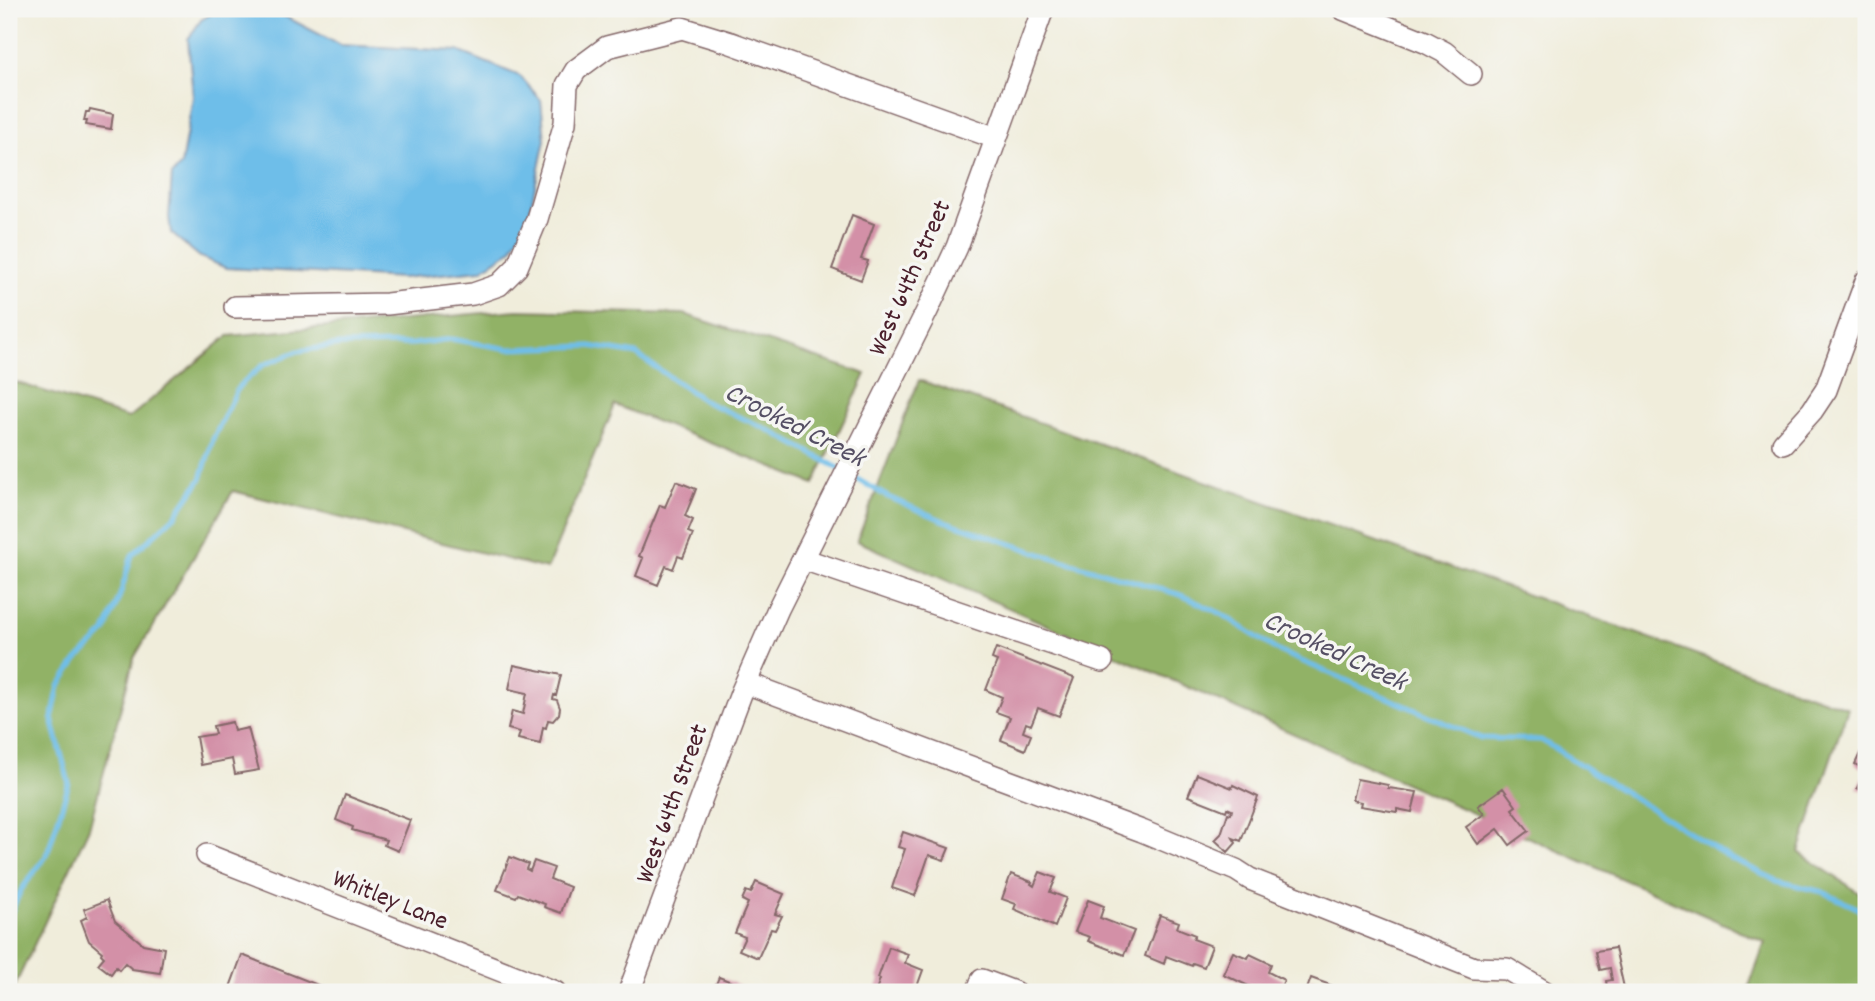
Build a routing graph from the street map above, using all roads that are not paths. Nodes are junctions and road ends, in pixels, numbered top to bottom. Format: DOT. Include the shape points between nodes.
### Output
graph roads {
  1 [pos="1043,9"];
  2 [pos="1343,9"];
  3 [pos="1471,74"];
  4 [pos="996,138"];
  5 [pos="1866,281"];
  6 [pos="235,307"];
  7 [pos="1859,322"];
  8 [pos="1783,443"];
  9 [pos="803,559"];
  10 [pos="1102,662"];
  11 [pos="746,683"];
  12 [pos="207,855"];
  13 [pos="980,986"];
  14 [pos="555,992"];
  15 [pos="629,992"];
  16 [pos="1014,992"];
  17 [pos="1545,992"];
  1 -- 4 [label="street, West 64th Street"];
  2 -- 3 [label="street" via="1444,51"];
  4 -- 6 [label="street" via="682,28 607,47 576,70 567,85 565,123 537,219 517,267 499,285 473,294 387,304"];
  4 -- 9 [label="street, West 64th Street" via="957,247"];
  5 -- 7 [label="street"];
  7 -- 8 [label="street" via="1826,390"];
  9 -- 10 [label="street"];
  9 -- 11 [label="street, West 64th Street"];
  11 -- 15 [label="street, West 64th Street"];
  11 -- 17 [label="street" via="1142,831 1474,968 1507,969"];
  12 -- 14 [label="street, Whitley Lane"];
  13 -- 16 [label="street"];
}
